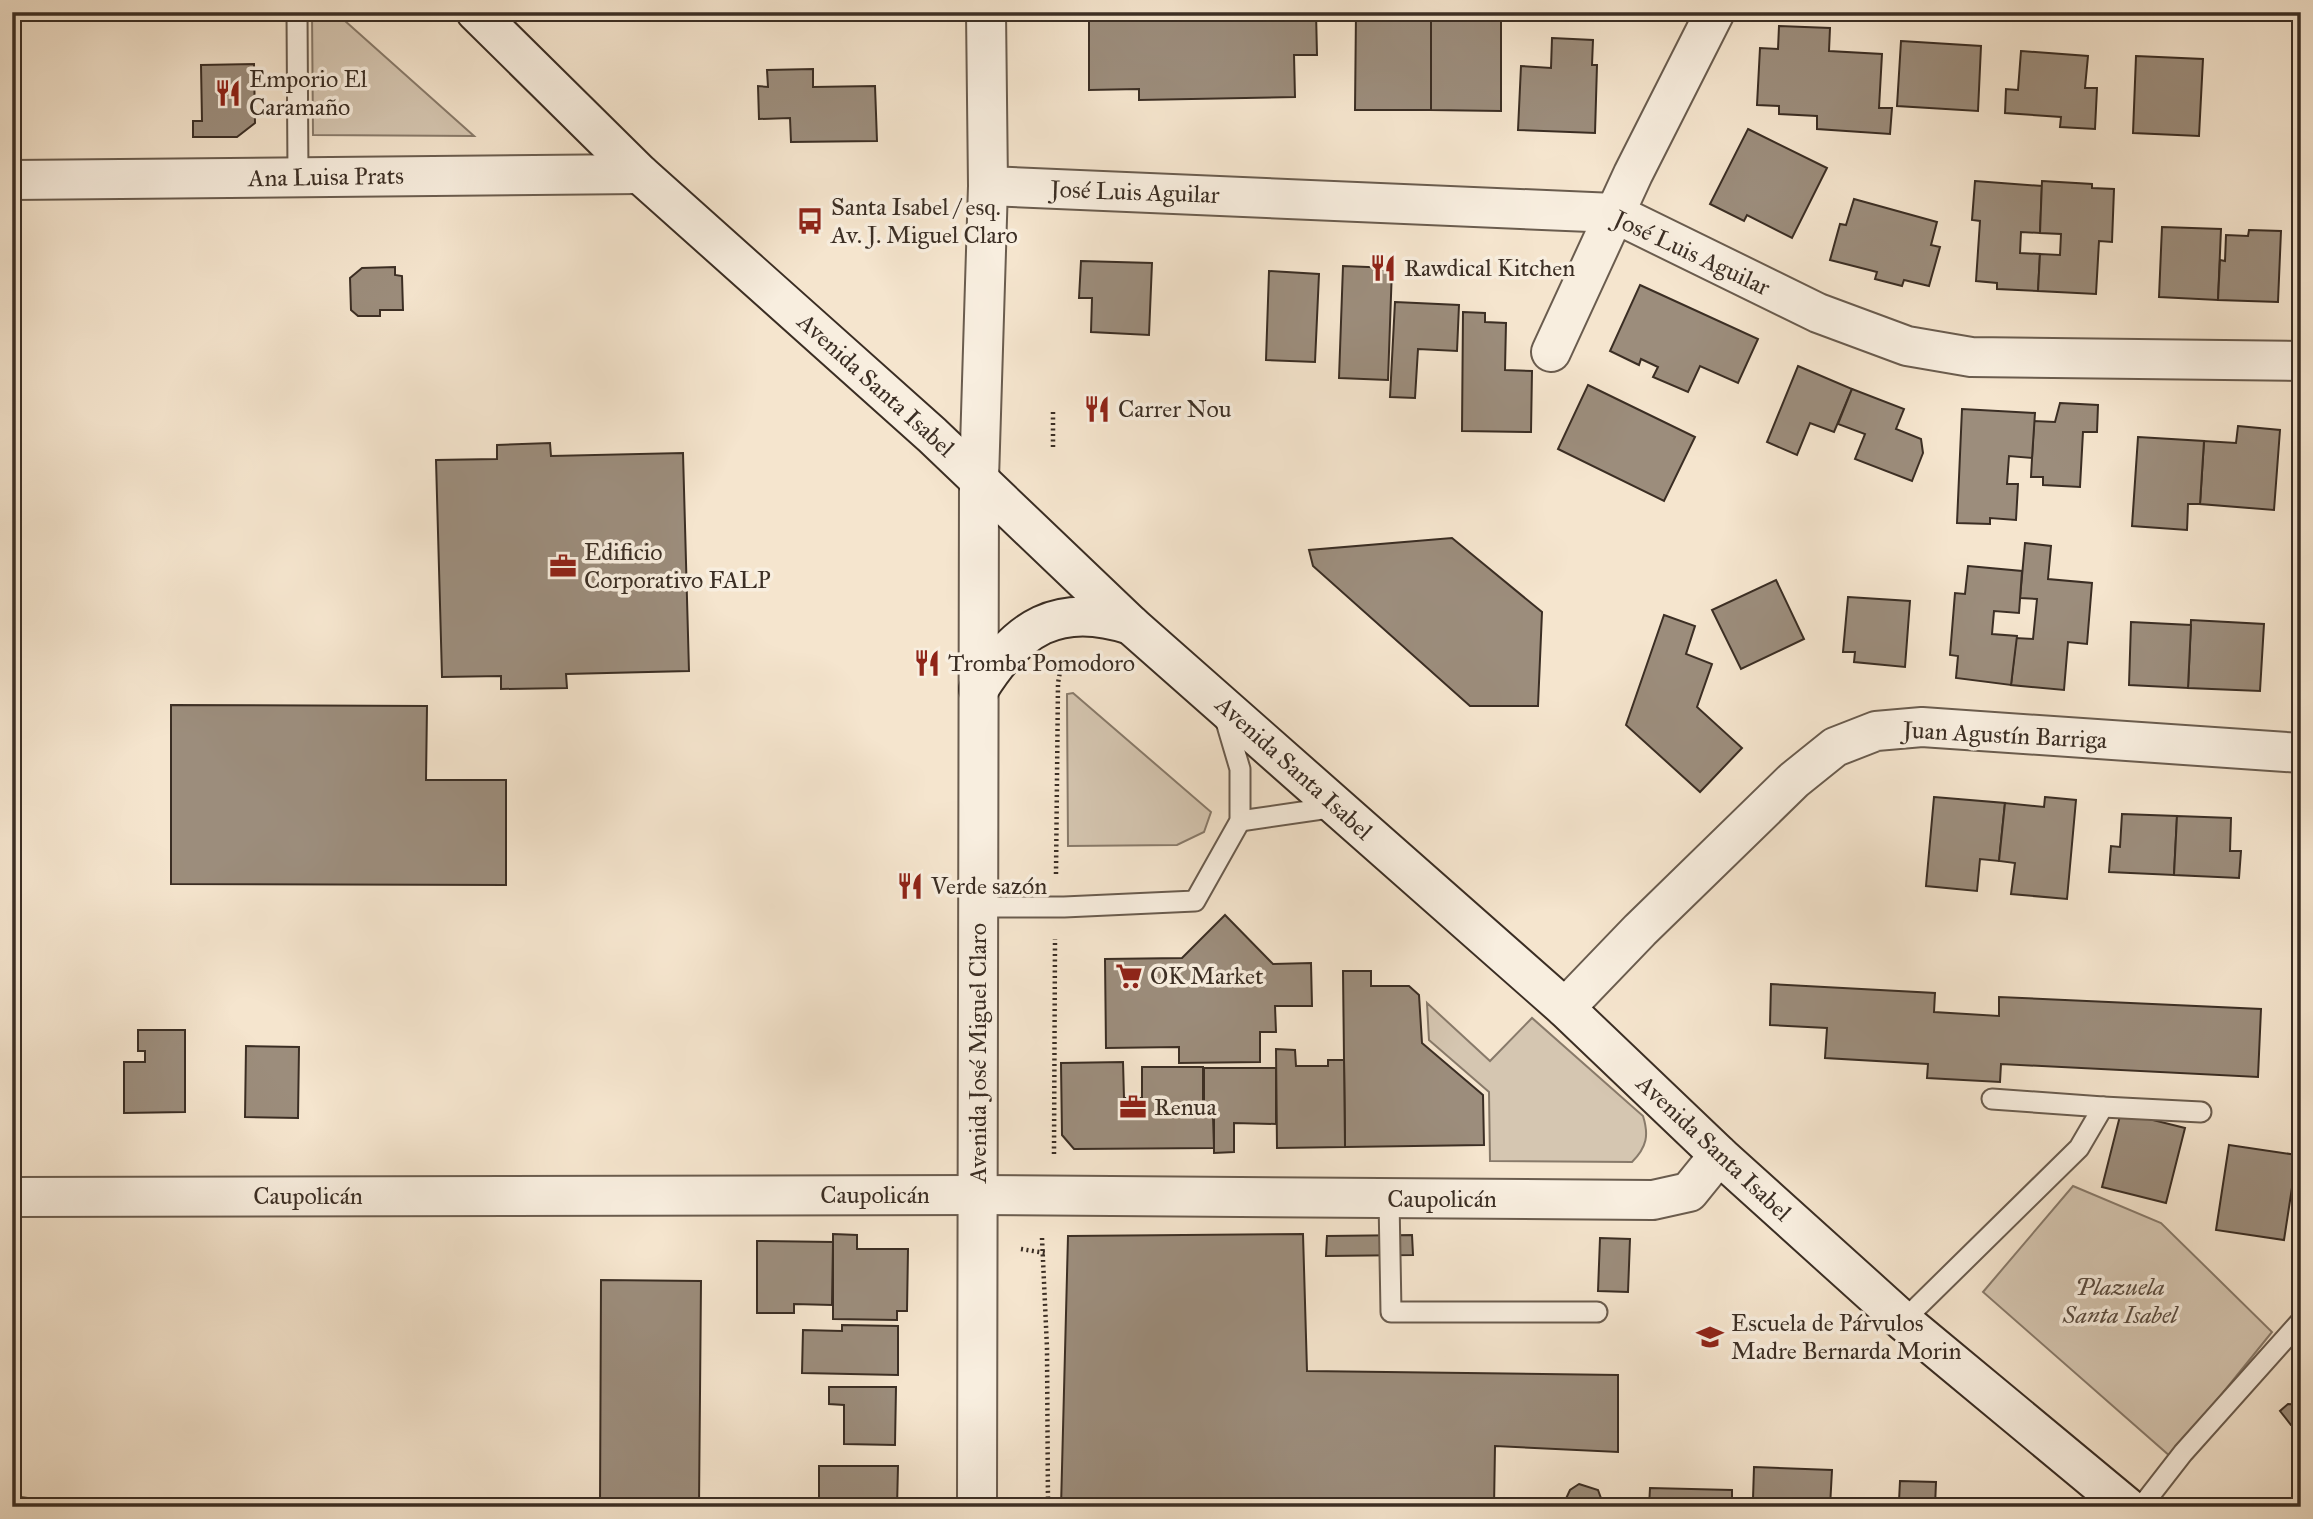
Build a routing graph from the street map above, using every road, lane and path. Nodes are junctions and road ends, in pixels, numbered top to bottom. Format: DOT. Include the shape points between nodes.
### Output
graph roads {
  1 [pos="297,12"];
  2 [pos="476,12"];
  3 [pos="986,12"];
  4 [pos="1715,12"];
  5 [pos="640,174"];
  6 [pos="298,177"];
  7 [pos="12,180"];
  8 [pos="988,186"];
  9 [pos="1614,213"];
  10 [pos="1551,352"];
  11 [pos="2301,361"];
  12 [pos="1053,412"];
  13 [pos="1053,449"];
  14 [pos="979,480"];
  15 [pos="1131,625"];
  16 [pos="979,689"];
  17 [pos="1220,701"];
  18 [pos="2301,753"];
  19 [pos="1337,807"];
  20 [pos="1240,821"];
  21 [pos="979,907"];
  22 [pos="1565,1008"];
  23 [pos="1993,1099"];
  24 [pos="2103,1107"];
  25 [pos="2201,1112"];
  26 [pos="1719,1154"];
  27 [pos="978,1195"];
  28 [pos="12,1197"];
  29 [pos="1389,1199"];
  30 [pos="1045,1253"];
  31 [pos="1597,1312"];
  32 [pos="1903,1321"];
  33 [pos="2301,1321"];
  34 [pos="977,1507"];
  35 [pos="1048,1507"];
  36 [pos="2127,1507"];
  37 [pos="2141,1507"];
  1 -- 6 [label="lane"];
  2 -- 5 [label="street, Avenida Santa Isabel"];
  3 -- 8 [label="street, Avenida José Miguel Claro"];
  4 -- 9 [label="street"];
  5 -- 6 [label="street, Ana Luisa Prats"];
  5 -- 14 [label="street, Avenida Santa Isabel"];
  6 -- 7 [label="street, Ana Luisa Prats"];
  8 -- 9 [label="street, José Luis Aguilar"];
  8 -- 14 [label="street, Avenida José Miguel Claro"];
  9 -- 10 [label="street"];
  9 -- 11 [label="street, José Luis Aguilar" via="1818,313 1907,346 1971,357"];
  12 -- 13 [label="path"];
  14 -- 15 [label="street, Avenida Santa Isabel"];
  14 -- 16 [label="street, Avenida José Miguel Claro"];
  15 -- 16 [label="street" via="1084,615 1041,624 1011,645"];
  15 -- 17 [label="street, Avenida Santa Isabel"];
  16 -- 21 [label="street, Avenida José Miguel Claro"];
  17 -- 19 [label="street, Avenida Santa Isabel"];
  17 -- 20 [label="lane" via="1240,769"];
  18 -- 22 [label="street, Juan Agustín Barriga" via="1922,727 1876,731 1835,747 1794,780"];
  19 -- 20 [label="lane"];
  19 -- 22 [label="street, Avenida Santa Isabel"];
  20 -- 21 [label="lane" via="1195,901"];
  21 -- 27 [label="street, Avenida José Miguel Claro"];
  22 -- 26 [label="street, Avenida Santa Isabel"];
  23 -- 24 [label="lane"];
  24 -- 25 [label="lane"];
  24 -- 32 [label="lane" via="2080,1148"];
  26 -- 29 [label="street, Caupolicán" via="1689,1192 1653,1200"];
  26 -- 32 [label="street, Avenida Santa Isabel"];
  27 -- 28 [label="street, Caupolicán"];
  27 -- 29 [label="street, Caupolicán"];
  27 -- 34 [label="street, Avenida José Miguel Claro"];
  29 -- 31 [label="lane" via="1391,1312"];
  30 -- 35 [label="path"];
  32 -- 36 [label="street, Avenida Santa Isabel"];
  33 -- 37 [label="lane"];
}
